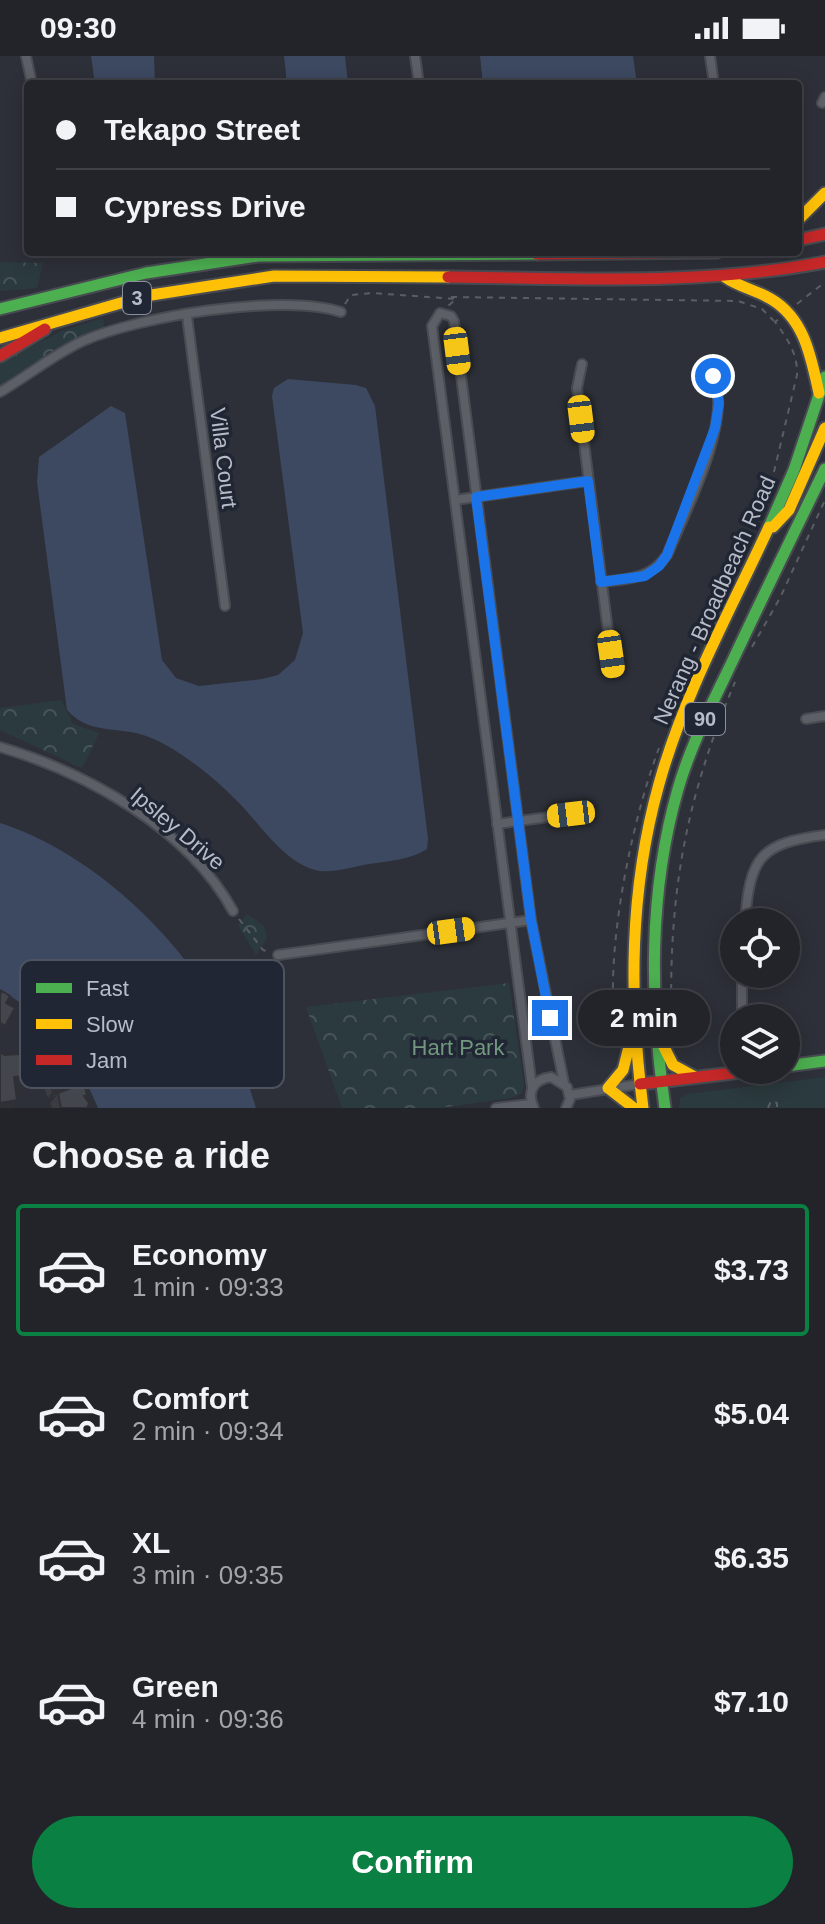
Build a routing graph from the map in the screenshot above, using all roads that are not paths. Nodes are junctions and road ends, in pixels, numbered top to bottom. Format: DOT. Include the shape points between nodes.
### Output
graph roads {
  1 [pos="26,56"];
  2 [pos="415,56"];
  3 [pos="710,56"];
  4 [pos="31,80"];
  5 [pos="418,80"];
  6 [pos="713,80"];
  7 [pos="825,193"];
  8 [pos="802,216"];
  9 [pos="825,234"];
  10 [pos="802,239"];
  11 [pos="258,256"];
  12 [pos="825,262"];
  13 [pos="725,277"];
  14 [pos="0,309"];
  15 [pos="341,312"];
  16 [pos="187,316"];
  17 [pos="58,321"];
  18 [pos="0,338"];
  19 [pos="0,356"];
  20 [pos="582,364"];
  21 [pos="713,376"];
  22 [pos="825,377"];
  23 [pos="0,392"];
  24 [pos="820,395"];
  25 [pos="825,428"];
  26 [pos="825,469"];
  27 [pos="588,481"];
  28 [pos="476,497"];
  29 [pos="455,500"];
  30 [pos="766,534"];
  31 [pos="601,582"];
  32 [pos="225,606"];
  33 [pos="613,670"];
  34 [pos="825,716"];
  35 [pos="806,719"];
  36 [pos="0,747"];
  37 [pos="571,814"];
  38 [pos="519,821"];
  39 [pos="497,824"];
  40 [pos="825,835"];
  41 [pos="746,908"];
  42 [pos="233,911"];
  43 [pos="531,920"];
  44 [pos="509,923"];
  45 [pos="278,955"];
  46 [pos="654,1023"];
  47 [pos="634,1029"];
  48 [pos="825,1061"];
  49 [pos="800,1064"];
  50 [pos="720,1074"];
  51 [pos="695,1077"];
  52 [pos="661,1081"];
  53 [pos="564,1083"];
  54 [pos="640,1084"];
  55 [pos="532,1087"];
  56 [pos="608,1088"];
  57 [pos="570,1095"];
  58 [pos="532,1106"];
  59 [pos="496,1108"];
  60 [pos="566,1108"];
  61 [pos="634,1108"];
  62 [pos="643,1108"];
  63 [pos="665,1108"];
  1 -- 4 [label="street"];
  2 -- 5 [label="street"];
  3 -- 6 [label="street"];
  7 -- 8 [label="main road"];
  9 -- 10 [label="main road"];
  11 -- 14 [label="main road, 3" via="146,273"];
  12 -- 13 [label="main road, 3"];
  13 -- 17 [label="main road, 3" via="274,276 172,290"];
  13 -- 24 [label="main road" via="770,299 793,318 810,350"];
  15 -- 16 [label="street" via="321,305 270,302"];
  16 -- 23 [label="street" via="95,336"];
  16 -- 32 [label="street, Villa Court"];
  17 -- 18 [label="main road, 3"];
  17 -- 19 [label="main road"];
  20 -- 27 [label="street" via="577,388"];
  21 -- 31 [label="street" via="719,403 715,428 667,555 645,576"];
  22 -- 24 [label="main road, 90"];
  24 -- 30 [label="main road, Nerang - Broadbeach Road / 90"];
  25 -- 30 [label="main road" via="789,510"];
  26 -- 46 [label="main road, Nerang - Broadbeach Road / 90" via="698,733 679,788 655,916"];
  27 -- 28 [label="street"];
  27 -- 31 [label="street"];
  28 -- 29 [label="street"];
  28 -- 29 [label="street" via="454,321 440,313 432,326"];
  28 -- 38 [label="street"];
  29 -- 39 [label="street"];
  30 -- 47 [label="main road, Nerang - Broadbeach Road / 90" via="685,712 654,798 633,912"];
  31 -- 33 [label="street"];
  34 -- 35 [label="street"];
  36 -- 42 [label="street, Ipsley Drive" via="73,775 138,813 218,883"];
  37 -- 38 [label="street"];
  38 -- 39 [label="street"];
  38 -- 43 [label="street"];
  39 -- 44 [label="street"];
  40 -- 41 [label="street" via="787,841 763,854 748,881"];
  43 -- 44 [label="street"];
  43 -- 53 [label="street"];
  44 -- 45 [label="street"];
  44 -- 55 [label="street"];
  46 -- 51 [label="main road" via="668,1060"];
  46 -- 52 [label="main road, Nerang - Broadbeach Road / 90"];
  47 -- 54 [label="main road, Nerang - Broadbeach Road / 90"];
  47 -- 56 [label="main road" via="623,1070"];
  48 -- 49 [label="main road"];
  50 -- 51 [label="main road"];
  51 -- 52 [label="main road"];
  52 -- 54 [label="main road"];
  52 -- 63 [label="main road, Nerang - Broadbeach Road / 90"];
  53 -- 55 [label="street" via="547,1077"];
  53 -- 57 [label="street"];
  54 -- 56 [label="street"];
  54 -- 62 [label="main road, Nerang - Broadbeach Road / 90"];
  55 -- 58 [label="street"];
  56 -- 57 [label="street"];
  56 -- 61 [label="main road"];
  57 -- 60 [label="street"];
  58 -- 59 [label="street"];
}
